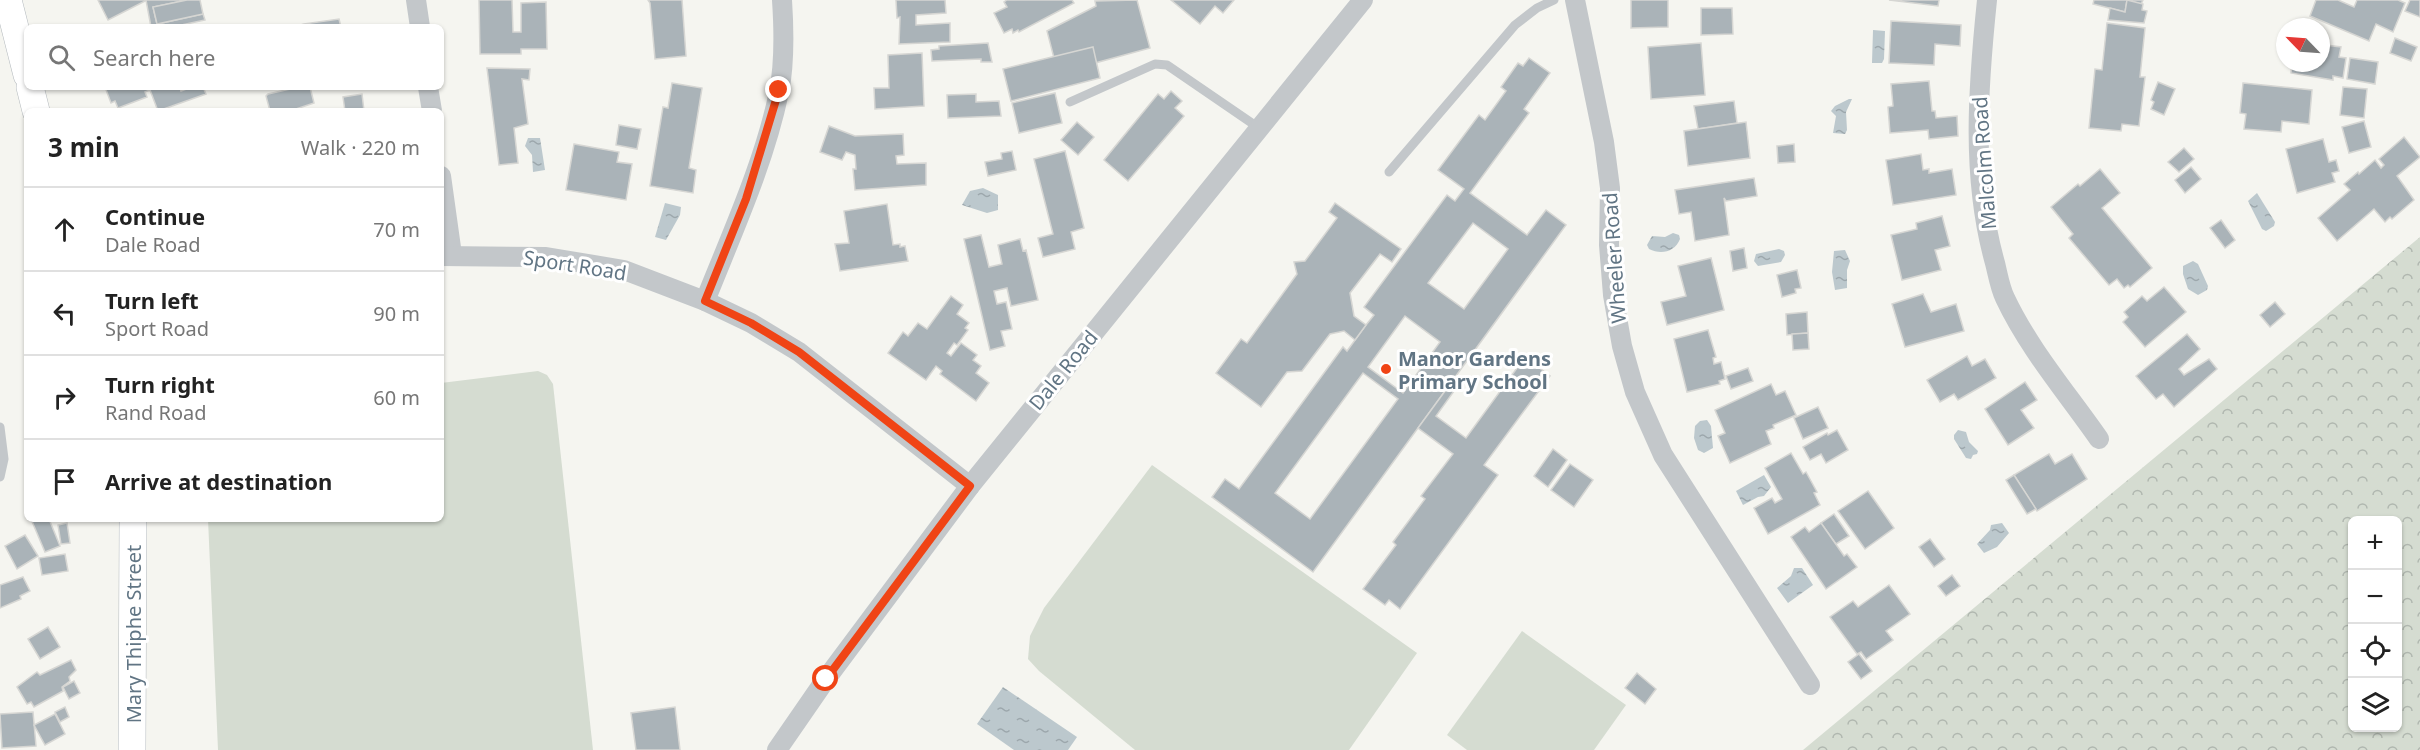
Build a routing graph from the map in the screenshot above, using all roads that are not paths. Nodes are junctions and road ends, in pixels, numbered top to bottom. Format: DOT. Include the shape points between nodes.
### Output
graph roads {
  1 [pos="8,0"];
  2 [pos="416,0"];
  3 [pos="782,0"];
  4 [pos="1363,0"];
  5 [pos="1554,0"];
  6 [pos="1575,0"];
  7 [pos="1987,0"];
  8 [pos="420,24"];
  9 [pos="24,63"];
  10 [pos="31,90"];
  11 [pos="428,90"];
  12 [pos="1070,102"];
  13 [pos="35,108"];
  14 [pos="432,108"];
  15 [pos="1259,128"];
  16 [pos="1389,172"];
  17 [pos="444,216"];
  18 [pos="447,255"];
  19 [pos="705,301"];
  20 [pos="0,427"];
  21 [pos="2099,439"];
  22 [pos="0,477"];
  23 [pos="970,486"];
  24 [pos="133,522"];
  25 [pos="1810,684"];
  26 [pos="132,750"];
  27 [pos="777,750"];
  1 -- 9 [label="street"];
  2 -- 8 [label="street"];
  3 -- 19 [label="street" via="784,36 779,90 746,199"];
  4 -- 15 [label="street, Dale Road"];
  5 -- 16 [label="lane" via="1515,25"];
  6 -- 25 [label="street, Wheeler Road" via="1604,142 1610,188 1613,295 1635,392 1663,455"];
  7 -- 21 [label="street, Malcolm Road" via="1979,105 1982,189 1989,244 2004,296 2021,329"];
  10 -- 13 [label="street"];
  11 -- 14 [label="street"];
  12 -- 15 [label="lane" via="1155,64 1167,64"];
  15 -- 23 [label="street, Dale Road"];
  17 -- 18 [label="street"];
  18 -- 19 [label="street, Sport Road" via="546,257 624,270"];
  19 -- 23 [label="street, Sport Road" via="799,352"];
  20 -- 22 [label="lane" via="4,459"];
  23 -- 27 [label="street, Dale Road"];
  24 -- 26 [label="street, Mary Thiphe Street"];
}
